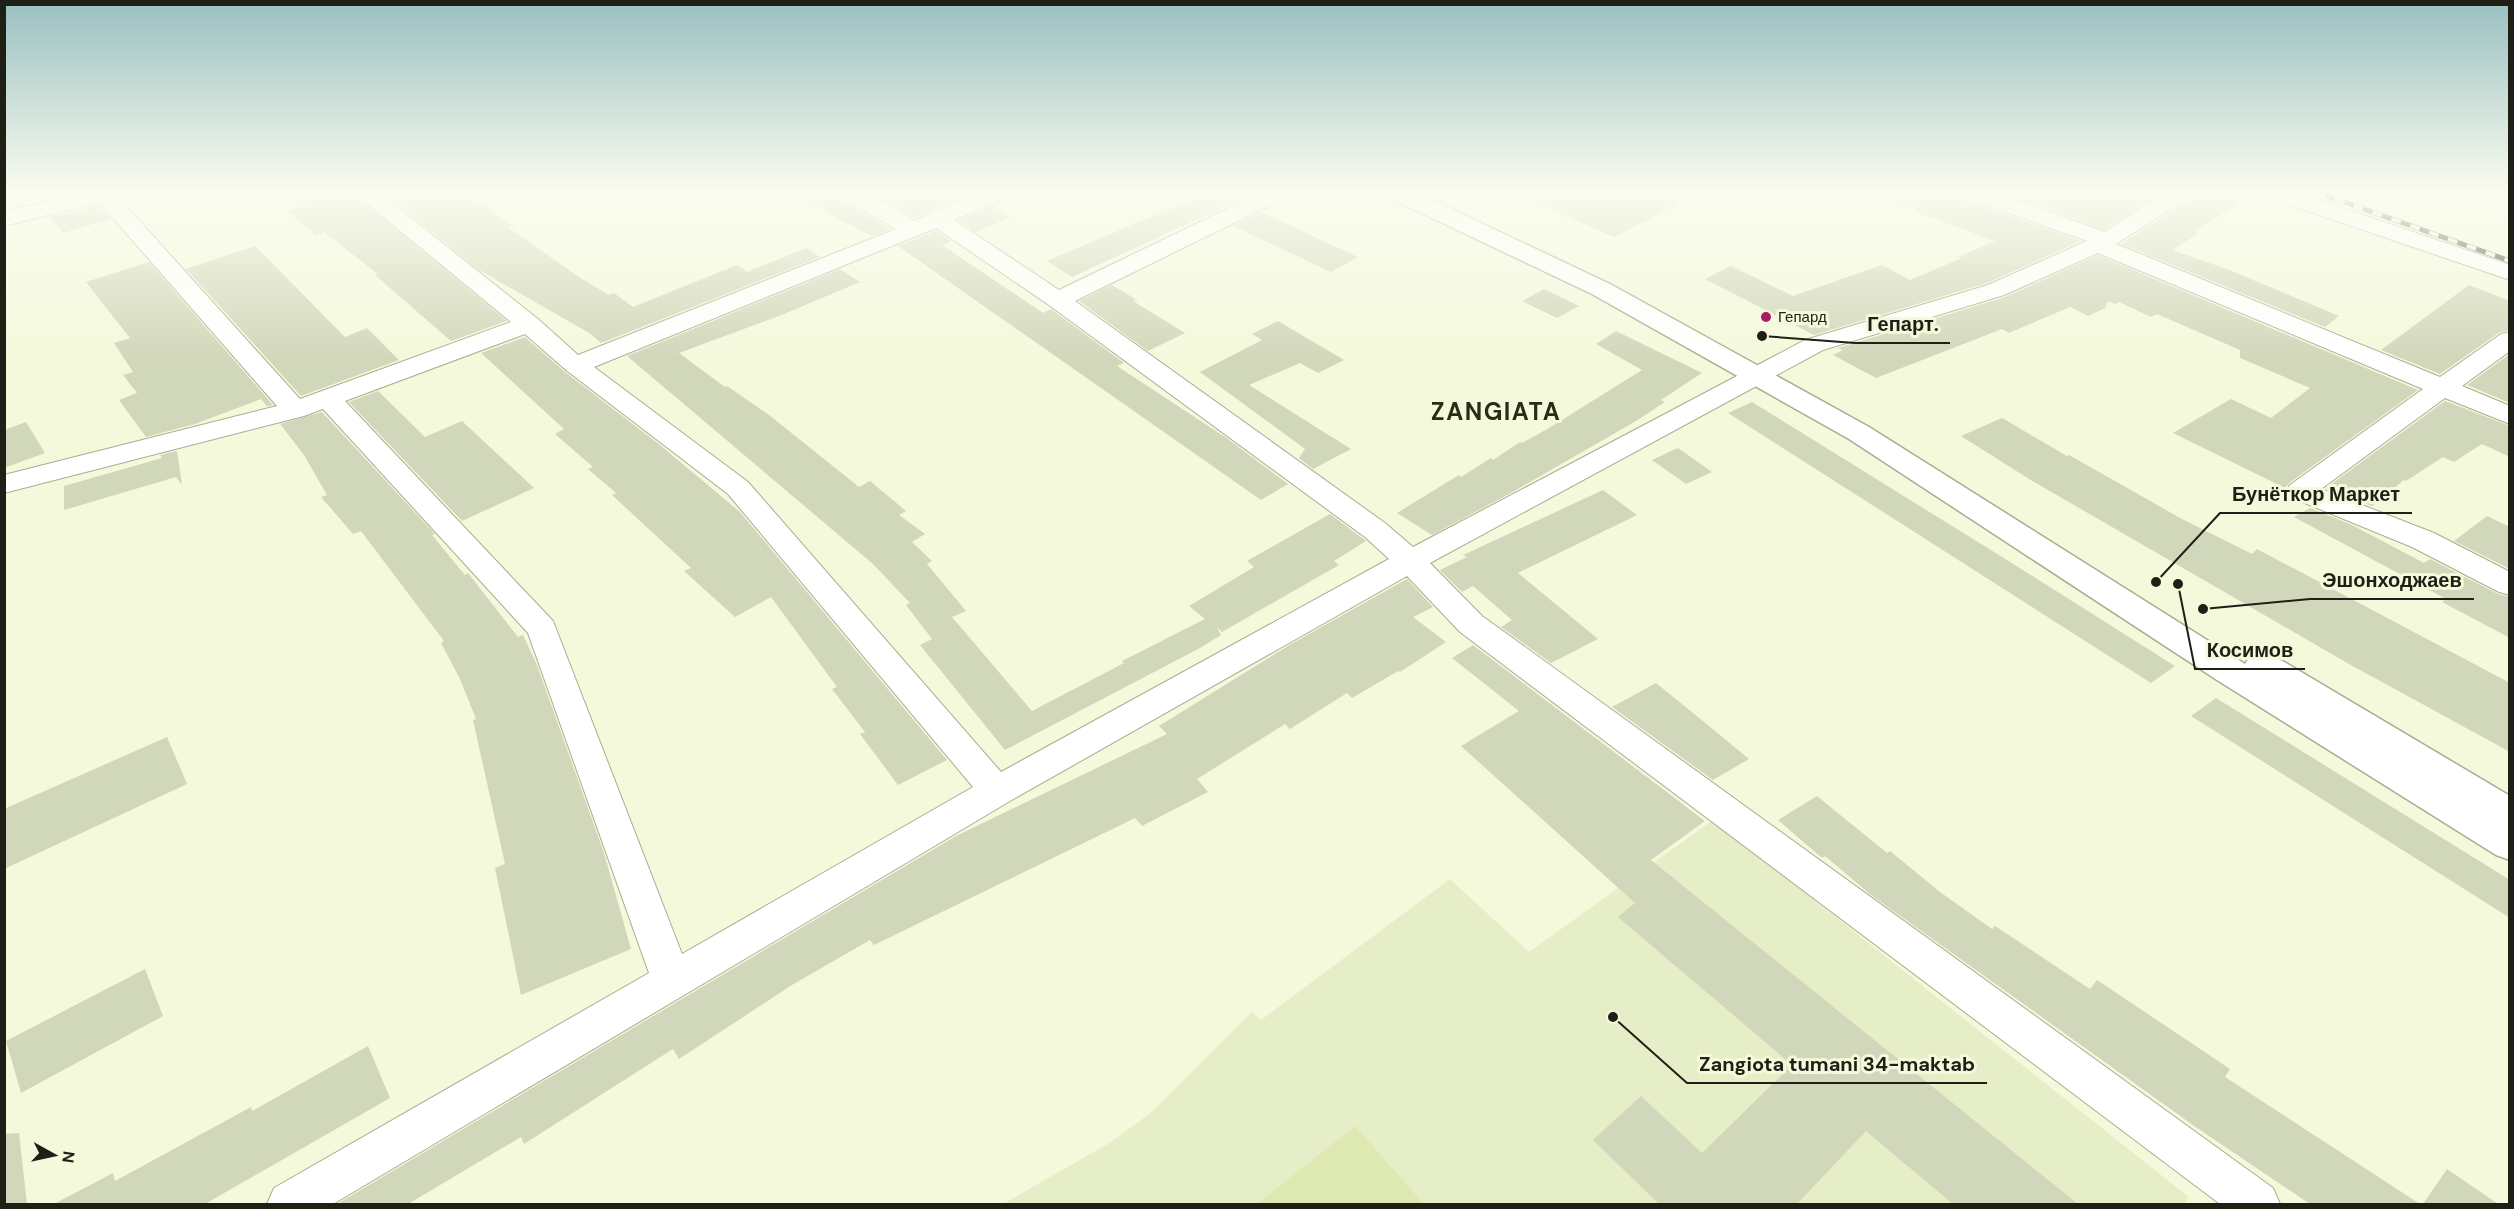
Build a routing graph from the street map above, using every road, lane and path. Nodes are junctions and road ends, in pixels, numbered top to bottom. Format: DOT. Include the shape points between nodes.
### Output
graph roads {
  1 [pos="155,248"];
  2 [pos="435,248"];
  3 [pos="867,248"];
  4 [pos="982,248"];
  5 [pos="1164,248"];
  6 [pos="1515,248"];
  7 [pos="1550,248"];
  8 [pos="2088,248"];
  9 [pos="2117,248"];
  10 [pos="2438,248"];
  11 [pos="2510,273"];
  12 [pos="1058,300"];
  13 [pos="529,324"];
  14 [pos="2510,339"];
  15 [pos="575,365"];
  16 [pos="1765,369"];
  17 [pos="2443,388"];
  18 [pos="328,398"];
  19 [pos="295,410"];
  20 [pos="2510,416"];
  21 [pos="4,483"];
  22 [pos="1410,561"];
  23 [pos="2510,585"];
  24 [pos="997,791"];
  25 [pos="2510,814"];
  26 [pos="2510,844"];
  27 [pos="672,981"];
  28 [pos="2239,1199"];
  29 [pos="290,1204"];
  1 -- 19 [label="street"];
  2 -- 13 [label="street"];
  3 -- 15 [label="street"];
  4 -- 12 [label="street"];
  5 -- 12 [label="street"];
  6 -- 16 [label="main road"];
  7 -- 16 [label="main road" via="1623,283"];
  8 -- 16 [label="street" via="1996,290 1814,345"];
  9 -- 17 [label="street"];
  10 -- 11 [label="street"];
  12 -- 22 [label="street" via="1375,530"];
  13 -- 15 [label="street"];
  13 -- 18 [label="street"];
  14 -- 17 [label="street"];
  15 -- 24 [label="street" via="738,488"];
  16 -- 22 [label="street"];
  16 -- 25 [label="main road" via="1871,420 2248,657"];
  16 -- 26 [label="main road" via="2229,671"];
  17 -- 20 [label="street"];
  17 -- 23 [label="street" via="2300,491 2423,540"];
  18 -- 19 [label="street"];
  18 -- 27 [label="street" via="542,629"];
  19 -- 21 [label="street"];
  22 -- 24 [label="street"];
  22 -- 28 [label="street" via="1471,624"];
  24 -- 27 [label="street"];
  27 -- 29 [label="street"];
}
